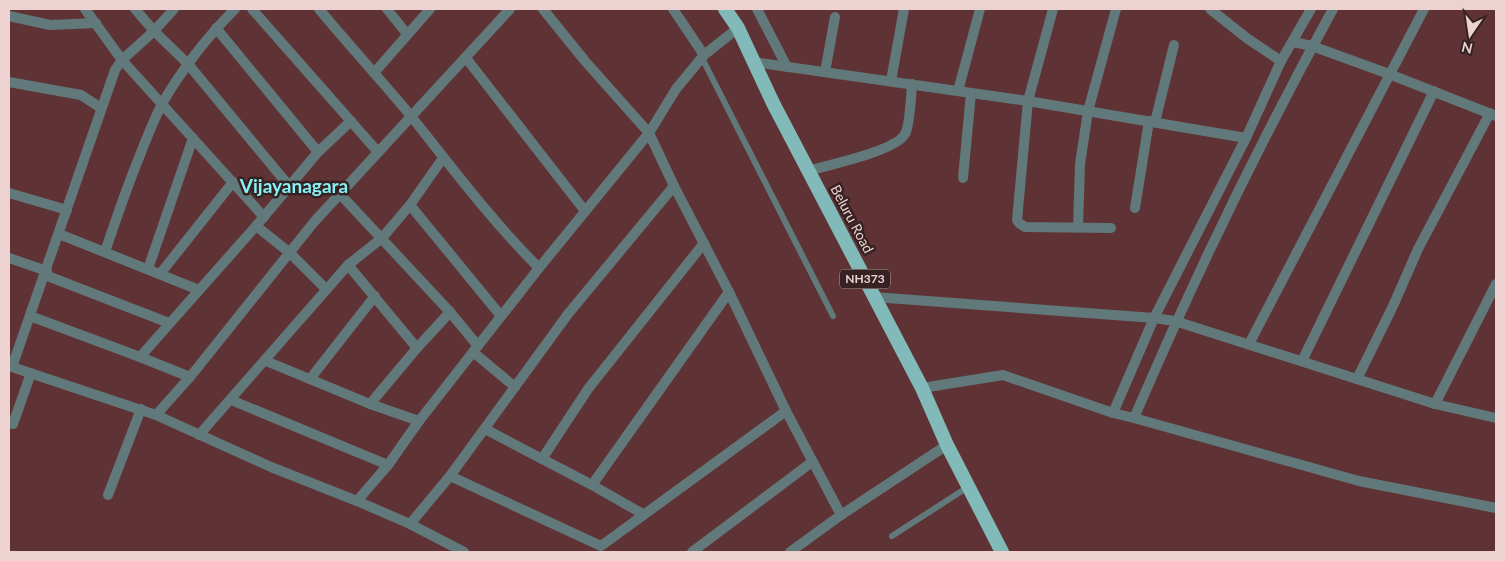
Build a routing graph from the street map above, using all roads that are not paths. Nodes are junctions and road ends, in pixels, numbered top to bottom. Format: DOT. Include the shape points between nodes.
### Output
graph roads {
  1 [pos="85,9"];
  2 [pos="135,9"];
  3 [pos="174,9"];
  4 [pos="236,9"];
  5 [pos="252,9"];
  6 [pos="319,9"];
  7 [pos="387,9"];
  8 [pos="430,9"];
  9 [pos="510,9"];
  10 [pos="543,9"];
  11 [pos="673,9"];
  12 [pos="725,9"];
  13 [pos="757,9"];
  14 [pos="904,9"];
  15 [pos="980,9"];
  16 [pos="1053,9"];
  17 [pos="1116,9"];
  18 [pos="1210,9"];
  19 [pos="1311,9"];
  20 [pos="1333,9"];
  21 [pos="1424,9"];
  22 [pos="9,16"];
  23 [pos="835,17"];
  24 [pos="96,23"];
  25 [pos="216,28"];
  26 [pos="738,28"];
  27 [pos="154,31"];
  28 [pos="407,34"];
  29 [pos="1293,42"];
  30 [pos="1174,45"];
  31 [pos="1312,46"];
  32 [pos="703,57"];
  33 [pos="466,58"];
  34 [pos="122,60"];
  35 [pos="1281,61"];
  36 [pos="754,62"];
  37 [pos="188,64"];
  38 [pos="787,67"];
  39 [pos="825,72"];
  40 [pos="374,73"];
  41 [pos="1389,74"];
  42 [pos="891,81"];
  43 [pos="9,82"];
  44 [pos="912,84"];
  45 [pos="958,91"];
  46 [pos="1434,91"];
  47 [pos="971,93"];
  48 [pos="1028,101"];
  49 [pos="162,104"];
  50 [pos="101,108"];
  51 [pos="1088,111"];
  52 [pos="1493,114"];
  53 [pos="410,116"];
  54 [pos="350,121"];
  55 [pos="1152,122"];
  56 [pos="649,133"];
  57 [pos="193,138"];
  58 [pos="1246,138"];
  59 [pos="318,152"];
  60 [pos="378,152"];
  61 [pos="443,158"];
  62 [pos="808,171"];
  63 [pos="963,178"];
  64 [pos="233,182"];
  65 [pos="289,186"];
  66 [pos="674,186"];
  67 [pos="9,194"];
  68 [pos="340,194"];
  69 [pos="410,204"];
  70 [pos="1135,208"];
  71 [pos="67,210"];
  72 [pos="585,211"];
  73 [pos="264,217"];
  74 [pos="256,226"];
  75 [pos="1078,227"];
  76 [pos="1111,228"];
  77 [pos="59,234"];
  78 [pos="382,238"];
  79 [pos="704,243"];
  80 [pos="105,252"];
  81 [pos="290,253"];
  82 [pos="9,258"];
  83 [pos="348,265"];
  84 [pos="538,268"];
  85 [pos="148,269"];
  86 [pos="46,273"];
  87 [pos="160,274"];
  88 [pos="1496,284"];
  89 [pos="326,289"];
  90 [pos="199,290"];
  91 [pos="729,292"];
  92 [pos="375,296"];
  93 [pos="874,297"];
  94 [pos="450,312"];
  95 [pos="30,316"];
  96 [pos="501,316"];
  97 [pos="833,316"];
  98 [pos="1154,318"];
  99 [pos="1175,321"];
  100 [pos="169,323"];
  101 [pos="1249,344"];
  102 [pos="417,348"];
  103 [pos="475,349"];
  104 [pos="140,357"];
  105 [pos="266,361"];
  106 [pos="1302,361"];
  107 [pos="10,366"];
  108 [pos="31,373"];
  109 [pos="190,377"];
  110 [pos="310,379"];
  111 [pos="1357,379"];
  112 [pos="515,387"];
  113 [pos="922,388"];
  114 [pos="231,400"];
  115 [pos="370,404"];
  116 [pos="1435,404"];
  117 [pos="141,409"];
  118 [pos="786,411"];
  119 [pos="1113,413"];
  120 [pos="156,415"];
  121 [pos="1134,418"];
  122 [pos="1496,418"];
  123 [pos="419,422"];
  124 [pos="12,424"];
  125 [pos="485,430"];
  126 [pos="199,435"];
  127 [pos="947,445"];
  128 [pos="542,459"];
  129 [pos="812,462"];
  130 [pos="388,465"];
  131 [pos="450,476"];
  132 [pos="592,485"];
  133 [pos="968,487"];
  134 [pos="108,495"];
  135 [pos="357,501"];
  136 [pos="1496,508"];
  137 [pos="643,514"];
  138 [pos="841,515"];
  139 [pos="410,524"];
  140 [pos="892,536"];
  141 [pos="597,549"];
  142 [pos="464,552"];
  143 [pos="692,552"];
  144 [pos="790,552"];
  145 [pos="1002,552"];
  1 -- 24 [label="street"];
  2 -- 27 [label="street"];
  3 -- 27 [label="street"];
  4 -- 25 [label="street"];
  5 -- 54 [label="street"];
  6 -- 40 [label="street"];
  7 -- 28 [label="street"];
  8 -- 28 [label="street"];
  9 -- 33 [label="street"];
  10 -- 56 [label="street" via="584,61"];
  11 -- 32 [label="street"];
  12 -- 26 [label="highway, Beluru Road / NH373"];
  13 -- 38 [label="street"];
  14 -- 42 [label="street"];
  15 -- 45 [label="street"];
  16 -- 48 [label="street"];
  17 -- 51 [label="street"];
  18 -- 35 [label="street"];
  19 -- 29 [label="street"];
  20 -- 31 [label="street"];
  21 -- 41 [label="street"];
  22 -- 24 [label="street" via="50,25"];
  23 -- 39 [label="street"];
  24 -- 34 [label="street"];
  25 -- 37 [label="street"];
  25 -- 59 [label="street"];
  26 -- 32 [label="street"];
  26 -- 36 [label="highway, Beluru Road / NH373"];
  27 -- 34 [label="street"];
  27 -- 37 [label="street"];
  28 -- 40 [label="street"];
  29 -- 31 [label="street"];
  29 -- 35 [label="street"];
  30 -- 55 [label="street"];
  31 -- 41 [label="street"];
  31 -- 99 [label="street"];
  32 -- 56 [label="street" via="676,89"];
  32 -- 97 [label="lane"];
  33 -- 53 [label="street"];
  33 -- 72 [label="street"];
  34 -- 49 [label="street"];
  34 -- 50 [label="street"];
  35 -- 58 [label="street"];
  36 -- 38 [label="street"];
  36 -- 62 [label="highway, Beluru Road / NH373"];
  37 -- 49 [label="street"];
  37 -- 65 [label="street"];
  38 -- 39 [label="street"];
  39 -- 42 [label="street"];
  40 -- 53 [label="street"];
  41 -- 46 [label="street"];
  41 -- 101 [label="street"];
  42 -- 44 [label="street"];
  43 -- 50 [label="street" via="81,96"];
  44 -- 45 [label="street"];
  44 -- 62 [label="street" via="906,131 900,139 874,153"];
  45 -- 47 [label="street"];
  46 -- 52 [label="street"];
  46 -- 106 [label="street"];
  47 -- 48 [label="street"];
  47 -- 63 [label="street"];
  48 -- 51 [label="street"];
  48 -- 75 [label="street" via="1018,223 1025,227"];
  49 -- 57 [label="street"];
  49 -- 80 [label="street"];
  50 -- 71 [label="street"];
  51 -- 55 [label="street"];
  51 -- 75 [label="street" via="1080,164"];
  52 -- 111 [label="street" via="1418,249"];
  53 -- 60 [label="street"];
  53 -- 61 [label="street"];
  54 -- 59 [label="street"];
  54 -- 60 [label="street"];
  55 -- 58 [label="street"];
  55 -- 70 [label="street"];
  56 -- 66 [label="street"];
  56 -- 72 [label="street"];
  57 -- 64 [label="street"];
  57 -- 85 [label="street"];
  58 -- 98 [label="street"];
  59 -- 65 [label="street"];
  60 -- 68 [label="street"];
  61 -- 69 [label="street"];
  61 -- 84 [label="street"];
  62 -- 93 [label="highway, Beluru Road / NH373"];
  64 -- 73 [label="street"];
  64 -- 87 [label="street"];
  65 -- 73 [label="street"];
  66 -- 79 [label="street"];
  66 -- 112 [label="street" via="568,314"];
  67 -- 71 [label="street"];
  68 -- 78 [label="street"];
  68 -- 81 [label="street"];
  69 -- 78 [label="street"];
  69 -- 96 [label="street"];
  71 -- 77 [label="street"];
  72 -- 84 [label="street"];
  73 -- 74 [label="street"];
  74 -- 81 [label="street"];
  74 -- 90 [label="street"];
  75 -- 76 [label="street"];
  77 -- 80 [label="street"];
  77 -- 86 [label="street"];
  78 -- 83 [label="street"];
  78 -- 94 [label="street"];
  79 -- 91 [label="street"];
  79 -- 128 [label="street" via="588,389"];
  80 -- 85 [label="street"];
  81 -- 89 [label="street"];
  81 -- 109 [label="street"];
  82 -- 86 [label="street"];
  83 -- 89 [label="street"];
  83 -- 92 [label="street"];
  84 -- 96 [label="street"];
  85 -- 87 [label="street"];
  86 -- 95 [label="street"];
  86 -- 100 [label="street"];
  87 -- 90 [label="street"];
  88 -- 116 [label="street"];
  89 -- 105 [label="street"];
  90 -- 100 [label="street"];
  91 -- 118 [label="street"];
  91 -- 132 [label="street"];
  92 -- 102 [label="street"];
  92 -- 110 [label="street"];
  93 -- 98 [label="street"];
  93 -- 113 [label="highway, Beluru Road / NH373"];
  94 -- 102 [label="street"];
  94 -- 103 [label="street"];
  95 -- 104 [label="street"];
  95 -- 107 [label="street"];
  96 -- 103 [label="street"];
  98 -- 99 [label="street"];
  98 -- 119 [label="street"];
  99 -- 101 [label="street"];
  99 -- 121 [label="street"];
  100 -- 104 [label="street"];
  101 -- 106 [label="street"];
  102 -- 115 [label="street"];
  103 -- 112 [label="street"];
  103 -- 123 [label="street"];
  104 -- 109 [label="street"];
  105 -- 110 [label="street"];
  105 -- 114 [label="street"];
  106 -- 111 [label="street"];
  107 -- 108 [label="street"];
  108 -- 117 [label="street"];
  108 -- 124 [label="street"];
  109 -- 120 [label="street"];
  110 -- 115 [label="street"];
  111 -- 116 [label="street"];
  112 -- 125 [label="street"];
  113 -- 119 [label="street" via="1003,375"];
  113 -- 127 [label="highway, Beluru Road / NH373"];
  114 -- 126 [label="street"];
  114 -- 130 [label="street"];
  115 -- 123 [label="street"];
  116 -- 122 [label="street"];
  117 -- 120 [label="street"];
  117 -- 134 [label="street"];
  118 -- 129 [label="street"];
  118 -- 137 [label="street"];
  119 -- 121 [label="street"];
  120 -- 126 [label="street"];
  121 -- 136 [label="street" via="1359,481"];
  123 -- 130 [label="street"];
  125 -- 128 [label="street"];
  125 -- 131 [label="street"];
  126 -- 135 [label="street"];
  127 -- 133 [label="highway, Beluru Road / NH373"];
  127 -- 138 [label="street"];
  128 -- 132 [label="street"];
  129 -- 138 [label="street"];
  129 -- 143 [label="street"];
  130 -- 135 [label="street"];
  131 -- 139 [label="street"];
  131 -- 141 [label="street"];
  132 -- 137 [label="street"];
  133 -- 140 [label="lane"];
  133 -- 145 [label="highway, Beluru Road / NH373"];
  135 -- 139 [label="street"];
  137 -- 141 [label="street"];
  138 -- 144 [label="street"];
  139 -- 142 [label="street"];
}
